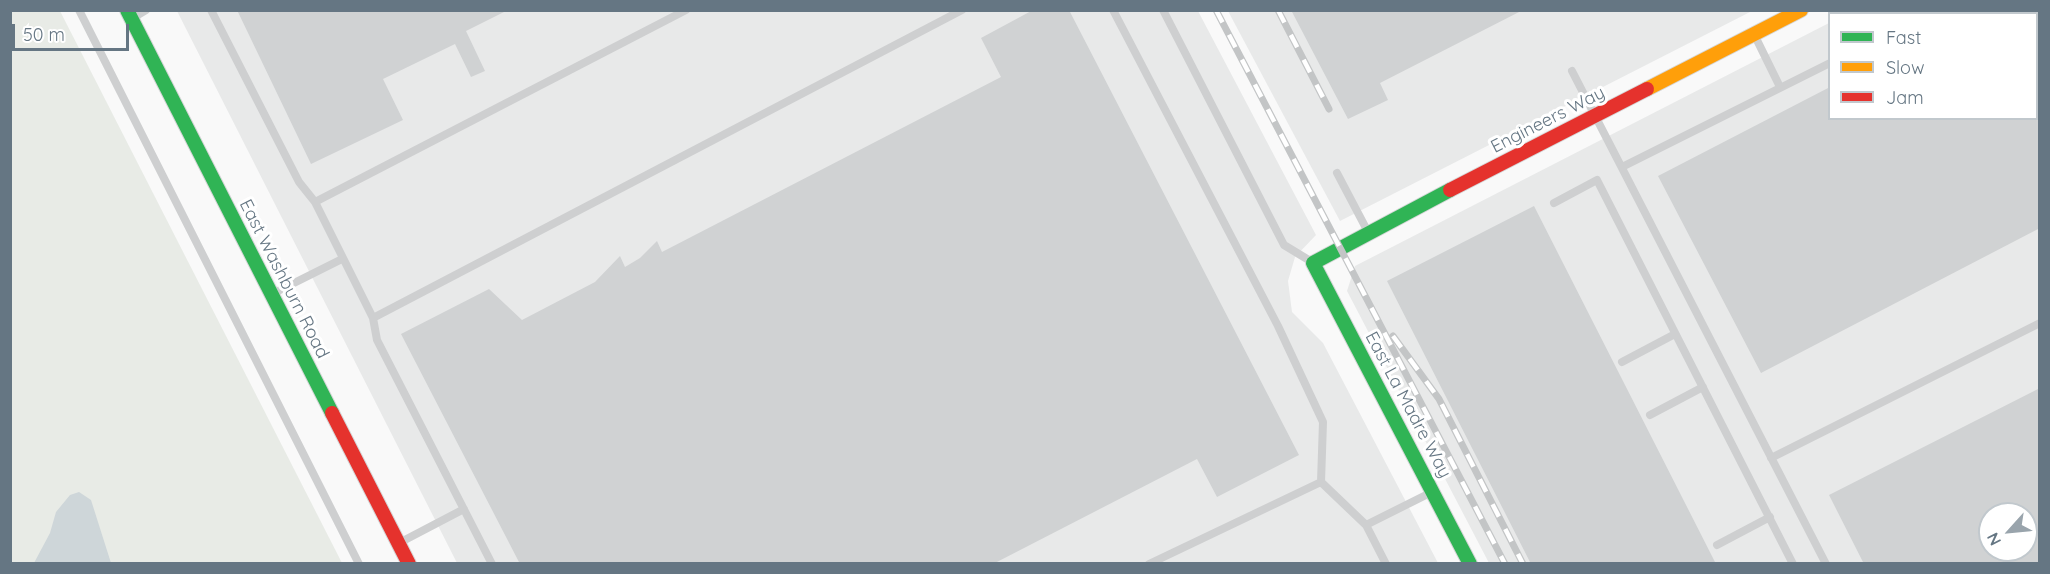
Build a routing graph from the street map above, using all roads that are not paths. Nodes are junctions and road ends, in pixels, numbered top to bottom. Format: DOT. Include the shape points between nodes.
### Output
graph roads {
  1 [pos="79,10"];
  2 [pos="146,10"];
  3 [pos="211,10"];
  4 [pos="686,10"];
  5 [pos="962,10"];
  6 [pos="1113,10"];
  7 [pos="1163,10"];
  8 [pos="1801,10"];
  9 [pos="129,15"];
  10 [pos="1755,34"];
  11 [pos="1828,64"];
  12 [pos="1572,71"];
  13 [pos="1780,87"];
  14 [pos="1596,116"];
  15 [pos="1622,167"];
  16 [pos="1337,173"];
  17 [pos="315,202"];
  18 [pos="1554,203"];
  19 [pos="1368,232"];
  20 [pos="342,259"];
  21 [pos="1313,263"];
  22 [pos="272,294"];
  23 [pos="373,318"];
  24 [pos="2040,323"];
  25 [pos="1675,334"];
  26 [pos="1622,362"];
  27 [pos="1703,387"];
  28 [pos="1650,415"];
  29 [pos="1771,458"];
  30 [pos="1321,482"];
  31 [pos="1432,492"];
  32 [pos="464,509"];
  33 [pos="1770,517"];
  34 [pos="1366,525"];
  35 [pos="398,543"];
  36 [pos="1717,545"];
  37 [pos="359,564"];
  38 [pos="409,564"];
  39 [pos="492,564"];
  40 [pos="1149,564"];
  41 [pos="1386,564"];
  42 [pos="1470,564"];
  43 [pos="1793,564"];
  44 [pos="1826,564"];
  1 -- 37 [label="lane"];
  2 -- 9 [label="lane"];
  3 -- 17 [label="lane" via="298,182"];
  4 -- 17 [label="lane"];
  5 -- 23 [label="lane"];
  6 -- 30 [label="lane" via="1278,326 1323,422"];
  7 -- 21 [label="lane" via="1284,246"];
  8 -- 10 [label="street, Engineers Way"];
  9 -- 22 [label="street, East Washburn Road"];
  10 -- 13 [label="lane"];
  10 -- 14 [label="street, Engineers Way"];
  11 -- 13 [label="lane"];
  12 -- 14 [label="lane"];
  13 -- 15 [label="lane"];
  14 -- 15 [label="lane"];
  14 -- 19 [label="street, Engineers Way"];
  15 -- 29 [label="lane"];
  16 -- 19 [label="lane"];
  17 -- 20 [label="lane"];
  18 -- 25 [label="lane" via="1597,180"];
  19 -- 21 [label="street, Engineers Way"];
  20 -- 22 [label="lane"];
  20 -- 23 [label="lane"];
  21 -- 31 [label="street, East La Madre Way"];
  22 -- 35 [label="street, East Washburn Road"];
  23 -- 32 [label="lane" via="377,340"];
  24 -- 29 [label="lane"];
  25 -- 26 [label="lane"];
  25 -- 27 [label="lane"];
  27 -- 28 [label="lane"];
  27 -- 33 [label="lane"];
  29 -- 44 [label="lane"];
  30 -- 34 [label="lane"];
  30 -- 40 [label="lane"];
  31 -- 34 [label="lane"];
  31 -- 42 [label="street, East La Madre Way"];
  32 -- 35 [label="lane"];
  32 -- 39 [label="lane"];
  33 -- 36 [label="lane"];
  33 -- 43 [label="lane"];
  34 -- 41 [label="lane"];
  35 -- 38 [label="street, East Washburn Road"];
}
